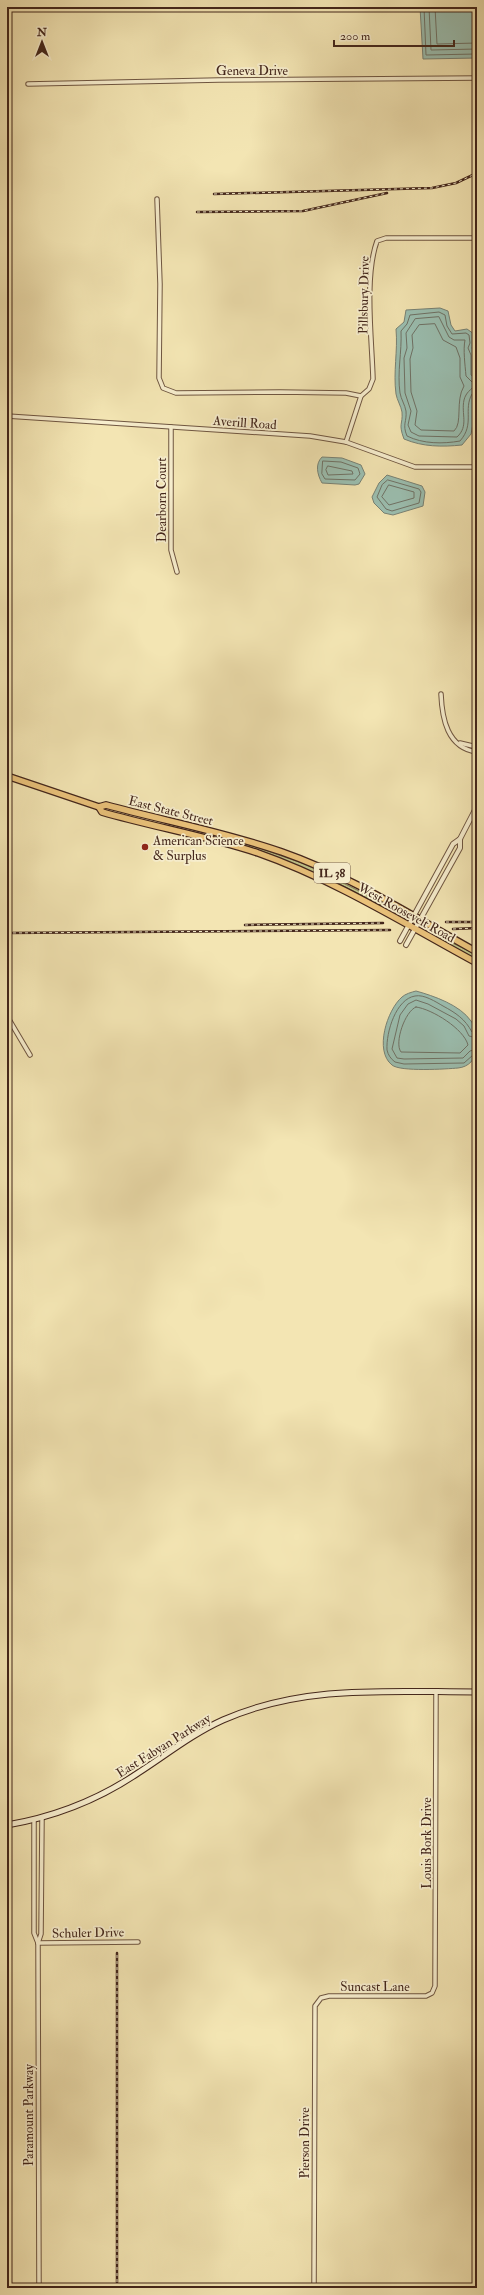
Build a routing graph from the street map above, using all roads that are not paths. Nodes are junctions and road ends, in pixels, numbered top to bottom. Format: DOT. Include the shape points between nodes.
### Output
graph roads {
  1 [pos="477,78"];
  2 [pos="28,84"];
  3 [pos="158,199"];
  4 [pos="477,238"];
  5 [pos="361,396"];
  6 [pos="7,416"];
  7 [pos="171,427"];
  8 [pos="346,442"];
  9 [pos="477,466"];
  10 [pos="177,572"];
  11 [pos="441,694"];
  12 [pos="458,742"];
  13 [pos="477,746"];
  14 [pos="477,752"];
  15 [pos="7,776"];
  16 [pos="477,806"];
  17 [pos="99,807"];
  18 [pos="460,839"];
  19 [pos="413,916"];
  20 [pos="420,920"];
  21 [pos="408,925"];
  22 [pos="415,929"];
  23 [pos="400,941"];
  24 [pos="406,945"];
  25 [pos="477,952"];
  26 [pos="477,963"];
  27 [pos="7,1016"];
  28 [pos="30,1055"];
  29 [pos="436,1692"];
  30 [pos="477,1692"];
  31 [pos="42,1818"];
  32 [pos="34,1820"];
  33 [pos="7,1826"];
  34 [pos="38,1942"];
  35 [pos="138,1942"];
  36 [pos="432,1993"];
  37 [pos="318,2000"];
  38 [pos="39,2288"];
  39 [pos="314,2288"];
  1 -- 2 [label="street, Geneva Drive"];
  3 -- 5 [label="street" via="159,378 163,388 176,393 294,392 346,393"];
  4 -- 5 [label="street, Pillsbury Drive" via="386,238 377,241 372,253 370,292 373,379 369,389"];
  5 -- 8 [label="street, Pillsbury Drive"];
  6 -- 7 [label="street, Averill Road"];
  7 -- 8 [label="street, Averill Road" via="310,436"];
  7 -- 10 [label="street, Dearborn Court" via="171,550"];
  8 -- 9 [label="street, Averill Road" via="415,467"];
  11 -- 12 [label="street" via="445,725"];
  12 -- 13 [label="street"];
  12 -- 14 [label="street" via="466,749"];
  15 -- 17 [label="main road, East State Street / IL 38"];
  16 -- 18 [label="street"];
  17 -- 19 [label="main road, East State Street / IL 38" via="106,805 282,852 335,874"];
  17 -- 21 [label="main road, West Roosevelt Road / IL 38" via="102,812 235,846 271,858 338,887"];
  18 -- 19 [label="street" via="453,844"];
  18 -- 20 [label="street" via="460,848"];
  19 -- 20 [label="main road, West Roosevelt Road / IL 38"];
  19 -- 21 [label="street"];
  20 -- 22 [label="street"];
  20 -- 25 [label="main road, West Roosevelt Road / IL 38"];
  21 -- 22 [label="main road, West Roosevelt Road / IL 38"];
  21 -- 23 [label="street"];
  22 -- 24 [label="street"];
  22 -- 26 [label="main road, West Roosevelt Road / IL 38"];
  27 -- 28 [label="street"];
  29 -- 30 [label="main road, East Fabyan Parkway"];
  29 -- 31 [label="main road, East Fabyan Parkway" via="326,1693 295,1697 253,1708 202,1731 108,1792"];
  29 -- 36 [label="street, Louis Bork Drive" via="436,1982"];
  31 -- 32 [label="main road, East Fabyan Parkway"];
  31 -- 34 [label="street, Paramount Parkway" via="41,1934"];
  32 -- 33 [label="main road, East Fabyan Parkway"];
  32 -- 34 [label="street, Paramount Parkway" via="34,1933"];
  34 -- 35 [label="street, Schuler Drive"];
  34 -- 38 [label="street, Paramount Parkway"];
  36 -- 37 [label="street, Suncast Lane" via="423,1996 329,1996"];
  37 -- 39 [label="street, Pierson Drive" via="314,2009"];
}
